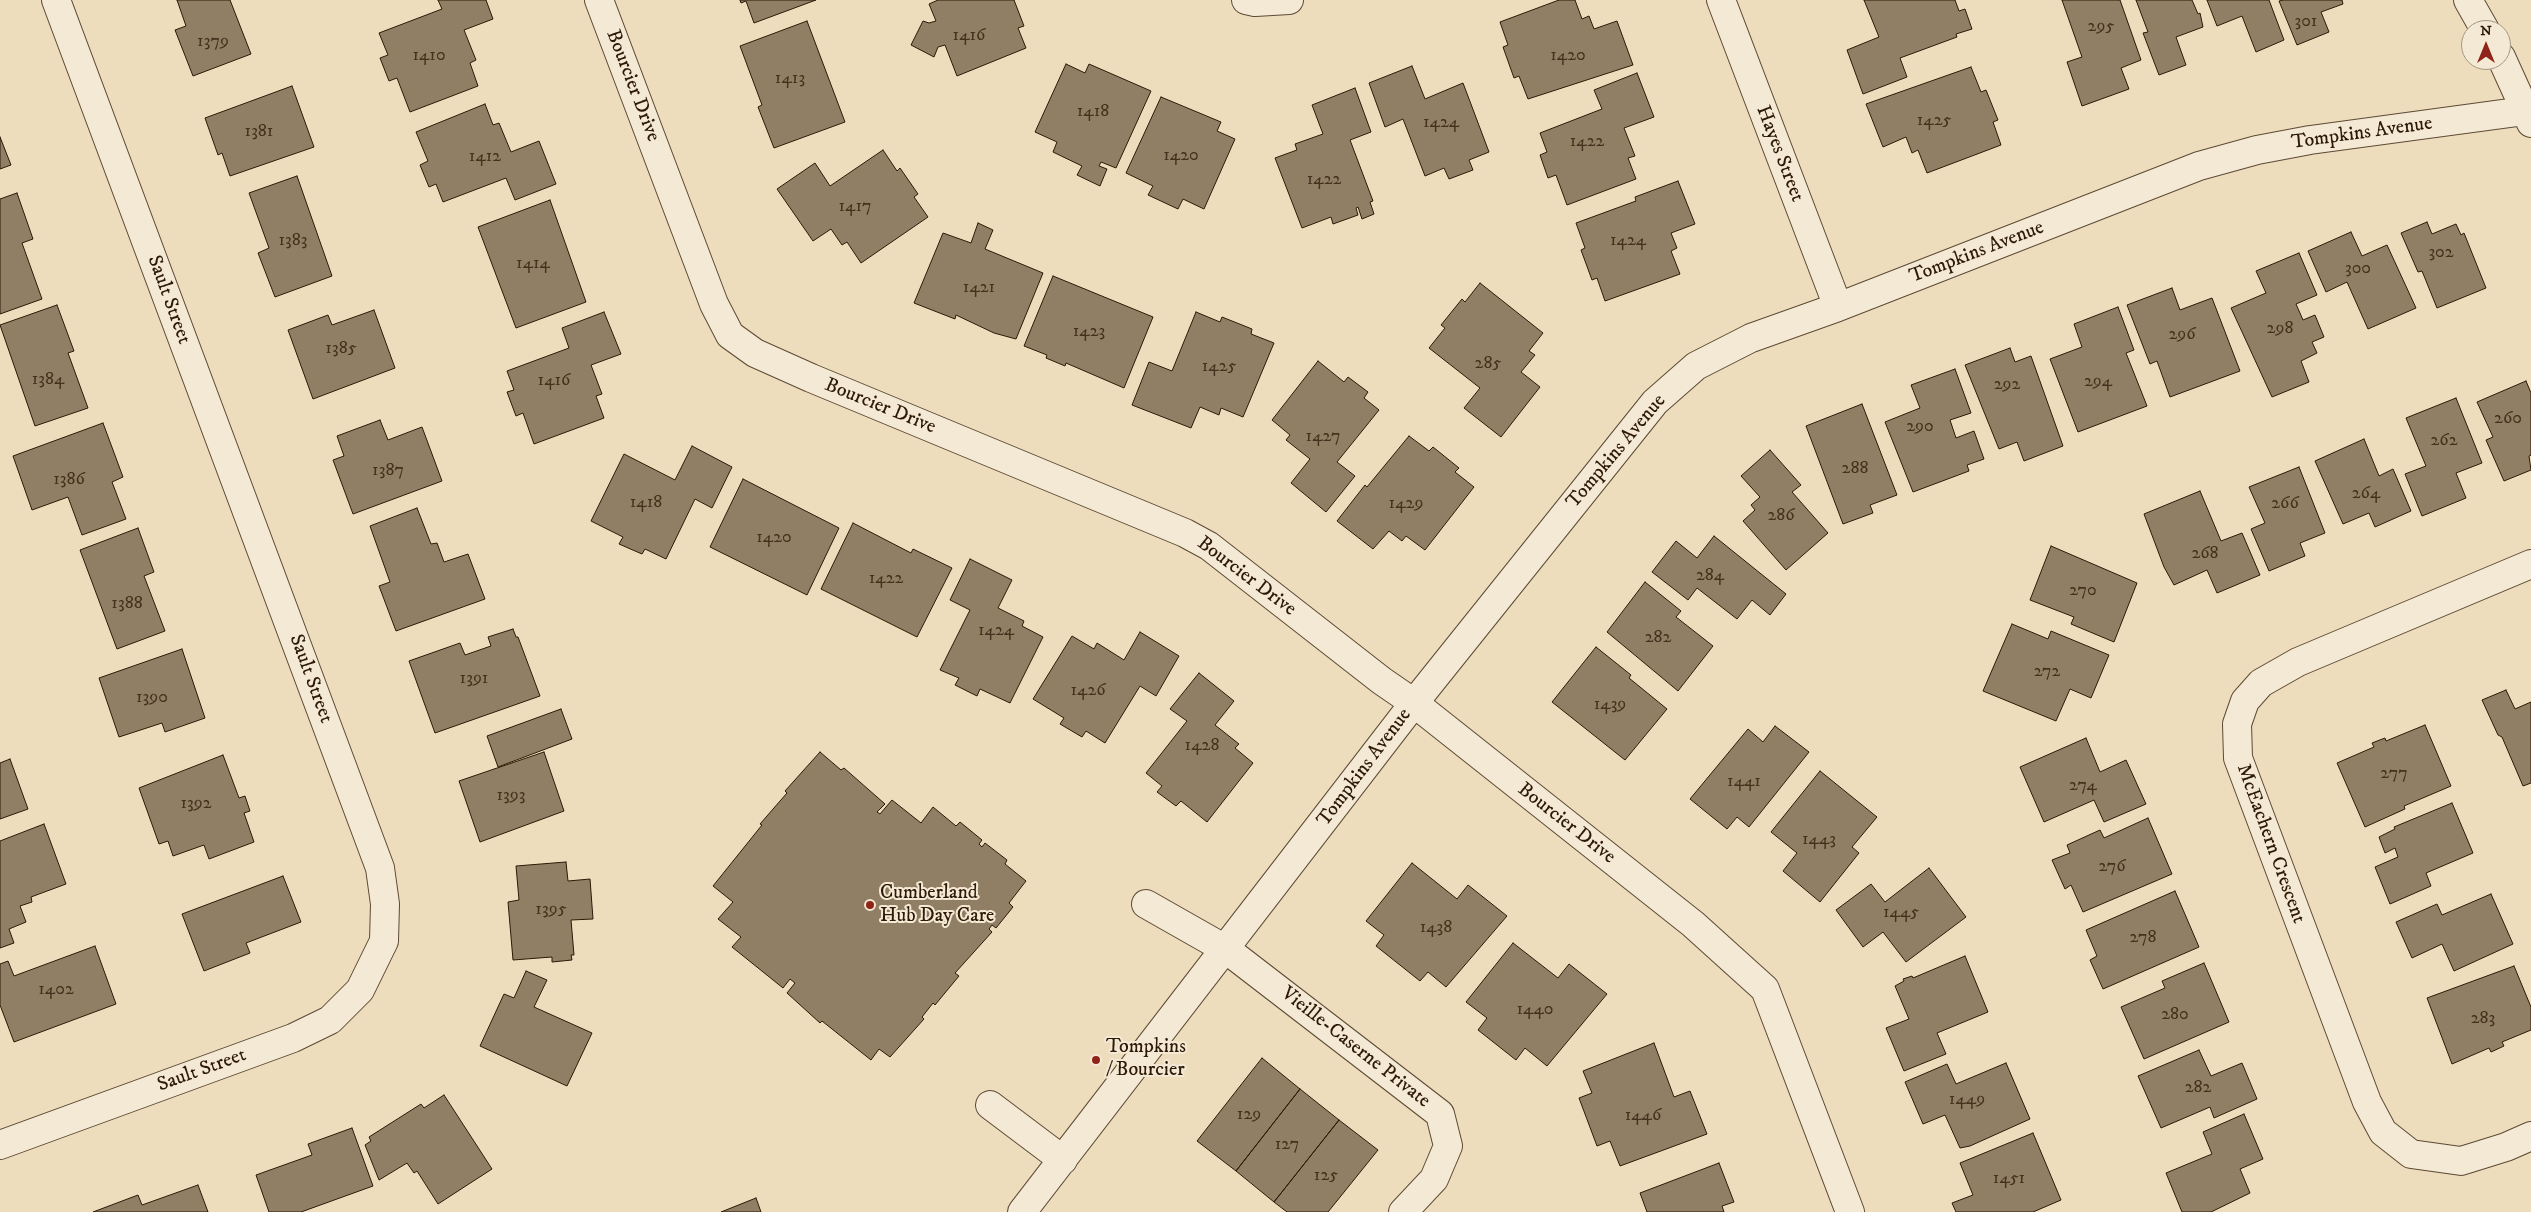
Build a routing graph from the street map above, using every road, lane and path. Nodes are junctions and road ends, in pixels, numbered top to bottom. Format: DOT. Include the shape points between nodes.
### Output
graph roads {
  1 [pos="56,0"];
  2 [pos="600,0"];
  3 [pos="1246,0"];
  4 [pos="1288,0"];
  5 [pos="1721,0"];
  6 [pos="2468,0"];
  7 [pos="2479,20"];
  8 [pos="2507,70"];
  9 [pos="2529,115"];
  10 [pos="1838,307"];
  11 [pos="2531,564"];
  12 [pos="1414,704"];
  13 [pos="1146,904"];
  14 [pos="1226,950"];
  15 [pos="990,1105"];
  16 [pos="2531,1136"];
  17 [pos="0,1145"];
  18 [pos="1063,1160"];
  19 [pos="1022,1212"];
  20 [pos="1403,1212"];
  21 [pos="1850,1212"];
  1 -- 17 [label="street, Sault Street" via="380,868 385,904 384,941 360,990 330,1020 293,1038"];
  2 -- 12 [label="street, Bourcier Drive" via="714,304 730,335 755,354 1185,533 1209,546"];
  3 -- 4 [label="street"];
  5 -- 10 [label="street, Hayes Street"];
  6 -- 7 [label="street"];
  8 -- 9 [label="street"];
  9 -- 10 [label="street, Tompkins Avenue" via="2310,140 2199,166"];
  10 -- 12 [label="street, Tompkins Avenue" via="1751,338 1696,366 1655,402"];
  11 -- 16 [label="street, McEachern Crescent" via="2298,662 2261,683 2245,701 2237,724 2238,758 2367,1102 2383,1132 2411,1154 2461,1161"];
  12 -- 14 [label="street, Tompkins Avenue"];
  12 -- 21 [label="street, Bourcier Drive" via="1693,924 1765,989"];
  13 -- 14 [label="street, Vieille-Caserne Private"];
  14 -- 18 [label="street, Tompkins Avenue"];
  14 -- 20 [label="street, Vieille-Caserne Private" via="1440,1114 1448,1146 1434,1179"];
  15 -- 18 [label="street"];
  18 -- 19 [label="street, Tompkins Avenue"];
}
